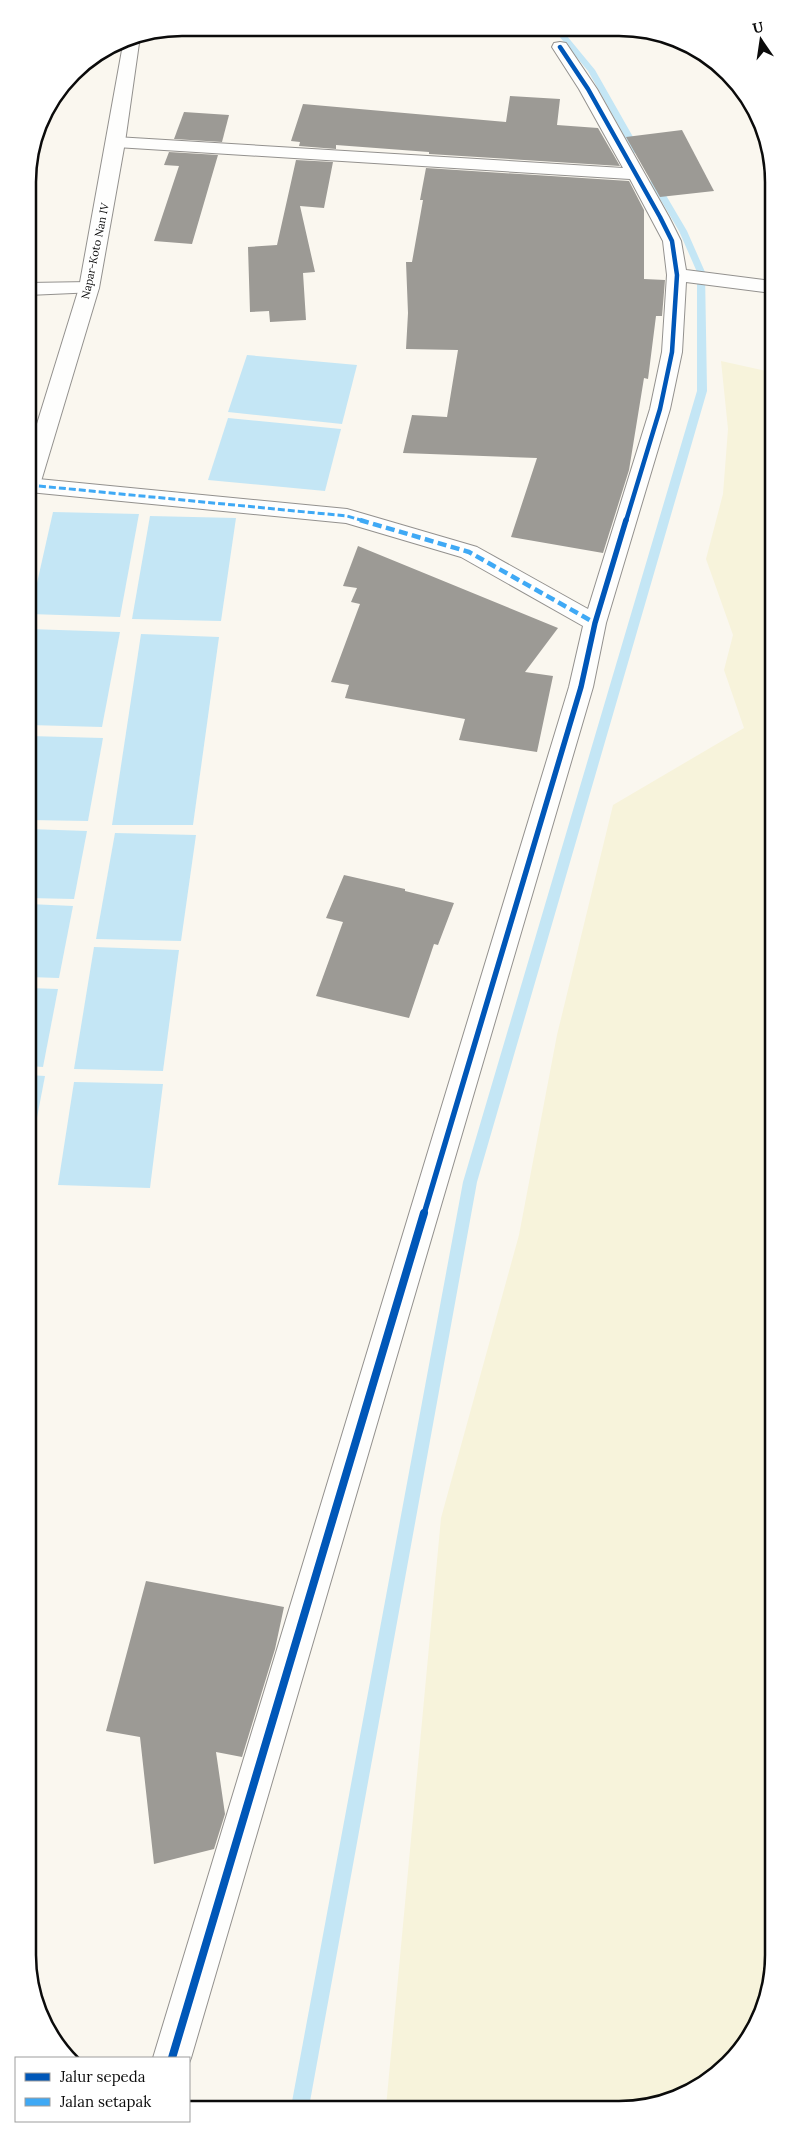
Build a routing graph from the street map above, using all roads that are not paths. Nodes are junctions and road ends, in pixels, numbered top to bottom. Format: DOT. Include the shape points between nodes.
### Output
graph roads {
  1 [pos="132,45"];
  2 [pos="560,47"];
  3 [pos="116,142"];
  4 [pos="636,174"];
  5 [pos="682,276"];
  6 [pos="765,286"];
  7 [pos="89,288"];
  8 [pos="37,289"];
  9 [pos="37,461"];
  10 [pos="37,488"];
  11 [pos="595,623"];
  12 [pos="172,2057"];
  1 -- 3 [label="street, Napar-Koto Nan IV"];
  2 -- 4 [label="street"];
  3 -- 4 [label="street"];
  3 -- 7 [label="street, Napar-Koto Nan IV"];
  4 -- 5 [label="street" via="672,241"];
  5 -- 6 [label="street"];
  5 -- 11 [label="street" via="672,352 660,409"];
  7 -- 8 [label="street"];
  7 -- 9 [label="street, Napar-Koto Nan IV"];
  10 -- 11 [label="street" via="347,516 469,552"];
  11 -- 12 [label="street" via="578,696"];
}
